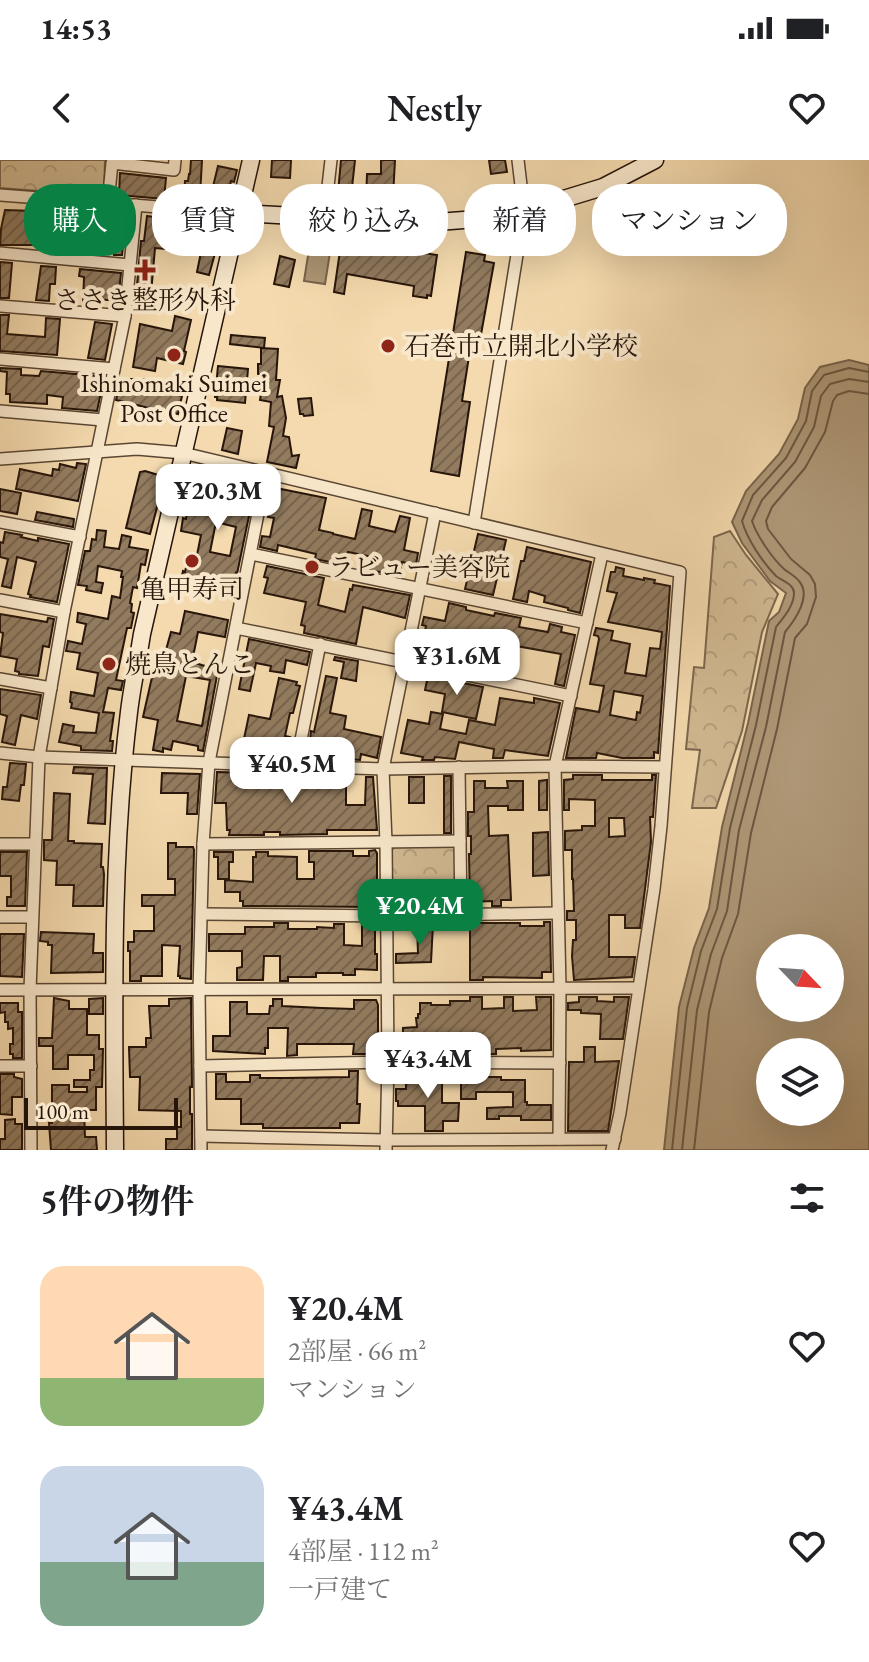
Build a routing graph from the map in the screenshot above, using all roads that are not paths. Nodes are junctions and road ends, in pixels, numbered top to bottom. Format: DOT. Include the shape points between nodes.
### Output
graph roads {
  1 [pos="175,160"];
  2 [pos="251,160"];
  3 [pos="331,160"];
  4 [pos="518,160"];
  5 [pos="655,160"];
  6 [pos="141,163"];
  7 [pos="110,184"];
  8 [pos="245,184"];
  9 [pos="328,184"];
  10 [pos="521,184"];
  11 [pos="0,195"];
  12 [pos="576,195"];
  13 [pos="24,197"];
  14 [pos="136,205"];
  15 [pos="152,206"];
  16 [pos="264,214"];
  17 [pos="464,220"];
  18 [pos="0,253"];
  19 [pos="131,256"];
  20 [pos="228,256"];
  21 [pos="517,256"];
  22 [pos="130,265"];
  23 [pos="0,306"];
  24 [pos="125,316"];
  25 [pos="0,359"];
  26 [pos="114,369"];
  27 [pos="0,411"];
  28 [pos="103,420"];
  29 [pos="98,451"];
  30 [pos="183,453"];
  31 [pos="0,459"];
  32 [pos="266,473"];
  33 [pos="435,513"];
  34 [pos="0,522"];
  35 [pos="474,523"];
  36 [pos="80,537"];
  37 [pos="251,554"];
  38 [pos="602,554"];
  39 [pos="420,589"];
  40 [pos="0,600"];
  41 [pos="64,612"];
  42 [pos="587,623"];
  43 [pos="236,628"];
  44 [pos="320,644"];
  45 [pos="404,661"];
  46 [pos="0,679"];
  47 [pos="51,688"];
  48 [pos="571,696"];
  49 [pos="0,753"];
  50 [pos="39,757"];
  51 [pos="124,760"];
  52 [pos="209,762"];
  53 [pos="296,765"];
  54 [pos="555,766"];
  55 [pos="459,767"];
  56 [pos="665,767"];
  57 [pos="383,769"];
  58 [pos="460,841"];
  59 [pos="386,842"];
  60 [pos="0,844"];
  61 [pos="35,844"];
  62 [pos="203,844"];
  63 [pos="558,913"];
  64 [pos="202,914"];
  65 [pos="461,915"];
  66 [pos="387,916"];
  67 [pos="0,917"];
  68 [pos="32,917"];
  69 [pos="560,988"];
  70 [pos="638,988"];
  71 [pos="387,989"];
  72 [pos="0,990"];
  73 [pos="30,990"];
  74 [pos="114,990"];
  75 [pos="199,991"];
  76 [pos="388,1062"];
  77 [pos="560,1063"];
  78 [pos="0,1066"];
  79 [pos="31,1066"];
  80 [pos="200,1066"];
  81 [pos="201,1136"];
  82 [pos="559,1139"];
  83 [pos="386,1145"];
  84 [pos="614,1145"];
  85 [pos="31,1150"];
  86 [pos="115,1150"];
  87 [pos="201,1150"];
  1 -- 6 [label="street" via="174,170"];
  2 -- 8 [label="street"];
  3 -- 9 [label="street"];
  4 -- 10 [label="street"];
  5 -- 12 [label="street"];
  6 -- 7 [label="street" via="112,163"];
  11 -- 13 [label="street"];
  14 -- 15 [label="street"];
  16 -- 17 [label="street" via="424,223"];
  18 -- 22 [label="street"];
  19 -- 22 [label="street"];
  20 -- 30 [label="street"];
  21 -- 35 [label="street"];
  22 -- 24 [label="street"];
  23 -- 24 [label="street"];
  24 -- 26 [label="street"];
  25 -- 26 [label="street"];
  26 -- 28 [label="street"];
  27 -- 28 [label="street"];
  28 -- 29 [label="street"];
  29 -- 30 [label="street"];
  29 -- 31 [label="street"];
  29 -- 36 [label="street"];
  30 -- 32 [label="street"];
  30 -- 51 [label="street" via="142,634"];
  32 -- 33 [label="street"];
  32 -- 37 [label="street"];
  33 -- 35 [label="street"];
  33 -- 39 [label="street"];
  34 -- 36 [label="street"];
  35 -- 38 [label="street"];
  36 -- 41 [label="street"];
  37 -- 39 [label="street"];
  37 -- 43 [label="street"];
  38 -- 42 [label="street"];
  38 -- 56 [label="street" via="680,572"];
  39 -- 42 [label="street"];
  39 -- 45 [label="street"];
  40 -- 41 [label="street"];
  41 -- 47 [label="street"];
  42 -- 48 [label="street"];
  43 -- 44 [label="street"];
  43 -- 52 [label="street"];
  44 -- 45 [label="street"];
  44 -- 53 [label="street"];
  45 -- 48 [label="street"];
  45 -- 57 [label="street"];
  46 -- 47 [label="street"];
  47 -- 50 [label="street"];
  48 -- 54 [label="street"];
  49 -- 50 [label="street"];
  50 -- 51 [label="street"];
  50 -- 61 [label="street"];
  51 -- 52 [label="street"];
  51 -- 74 [label="street"];
  52 -- 53 [label="street"];
  52 -- 62 [label="street"];
  53 -- 57 [label="street"];
  54 -- 55 [label="street"];
  54 -- 56 [label="street"];
  54 -- 63 [label="street"];
  55 -- 57 [label="street"];
  55 -- 58 [label="street"];
  56 -- 70 [label="street"];
  57 -- 59 [label="street"];
  58 -- 59 [label="street"];
  58 -- 65 [label="street"];
  59 -- 62 [label="street"];
  59 -- 66 [label="street"];
  60 -- 61 [label="street"];
  61 -- 68 [label="street"];
  62 -- 64 [label="street"];
  63 -- 65 [label="street"];
  63 -- 69 [label="street"];
  64 -- 66 [label="street"];
  64 -- 75 [label="street"];
  65 -- 66 [label="street"];
  66 -- 71 [label="street"];
  67 -- 68 [label="street"];
  68 -- 73 [label="street"];
  69 -- 70 [label="street"];
  69 -- 71 [label="street"];
  69 -- 77 [label="street"];
  70 -- 84 [label="street"];
  71 -- 75 [label="street"];
  71 -- 76 [label="street"];
  72 -- 73 [label="street"];
  73 -- 74 [label="street"];
  73 -- 79 [label="street"];
  74 -- 75 [label="street"];
  74 -- 86 [label="street"];
  75 -- 80 [label="street"];
  76 -- 77 [label="street"];
  76 -- 80 [label="street"];
  76 -- 83 [label="street"];
  77 -- 82 [label="street"];
  78 -- 79 [label="street"];
  79 -- 85 [label="street"];
  80 -- 81 [label="street"];
  81 -- 83 [label="street"];
  81 -- 87 [label="street"];
  82 -- 83 [label="street"];
  82 -- 84 [label="street"];
}
